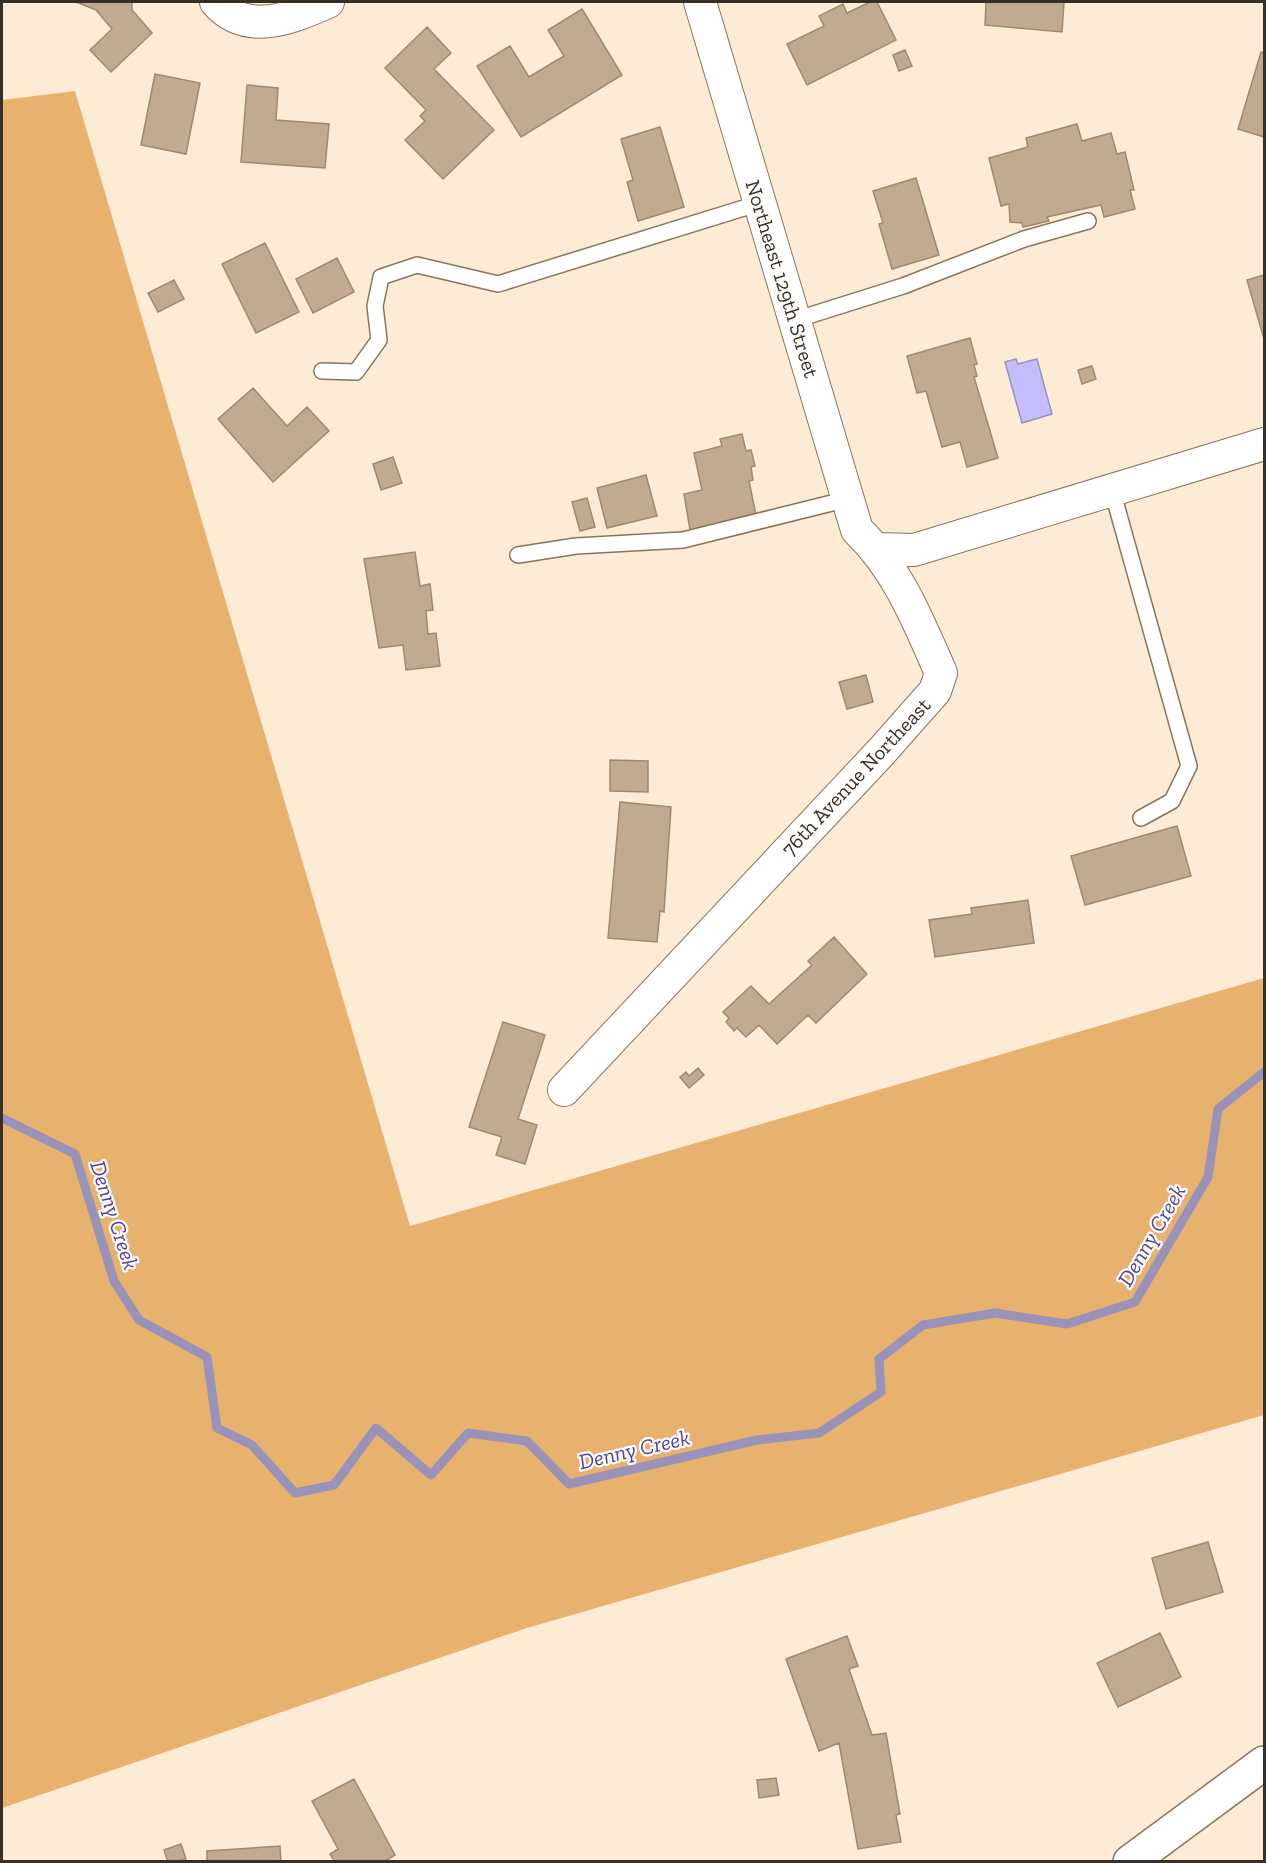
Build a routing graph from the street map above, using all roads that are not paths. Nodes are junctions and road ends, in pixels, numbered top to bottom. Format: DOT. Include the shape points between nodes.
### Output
graph roads {
  1 [pos="216,2"];
  2 [pos="328,2"];
  3 [pos="700,2"];
  4 [pos="760,203"];
  5 [pos="1088,221"];
  6 [pos="795,320"];
  7 [pos="322,370"];
  8 [pos="1264,444"];
  9 [pos="1112,490"];
  10 [pos="848,499"];
  11 [pos="877,549"];
  12 [pos="518,555"];
  13 [pos="1141,818"];
  14 [pos="564,1090"];
  15 [pos="1264,1763"];
  16 [pos="1130,1862"];
  1 -- 2 [label="street" via="227,14 258,23 291,18"];
  3 -- 4 [label="street, Northeast 129th Street"];
  4 -- 6 [label="street, Northeast 129th Street"];
  4 -- 7 [label="lane" via="498,284 417,265 381,277 375,306 379,340 356,372"];
  5 -- 6 [label="lane" via="1024,239 903,286"];
  6 -- 10 [label="street, Northeast 129th Street"];
  8 -- 9 [label="street"];
  9 -- 11 [label="street" via="914,550"];
  9 -- 13 [label="lane" via="1189,766 1172,801"];
  10 -- 11 [label="street, Northeast 129th Street" via="857,530"];
  10 -- 12 [label="lane" via="683,540 576,546"];
  11 -- 14 [label="street, 76th Avenue Northeast" via="916,615 941,674 935,691"];
  15 -- 16 [label="main road"];
}
